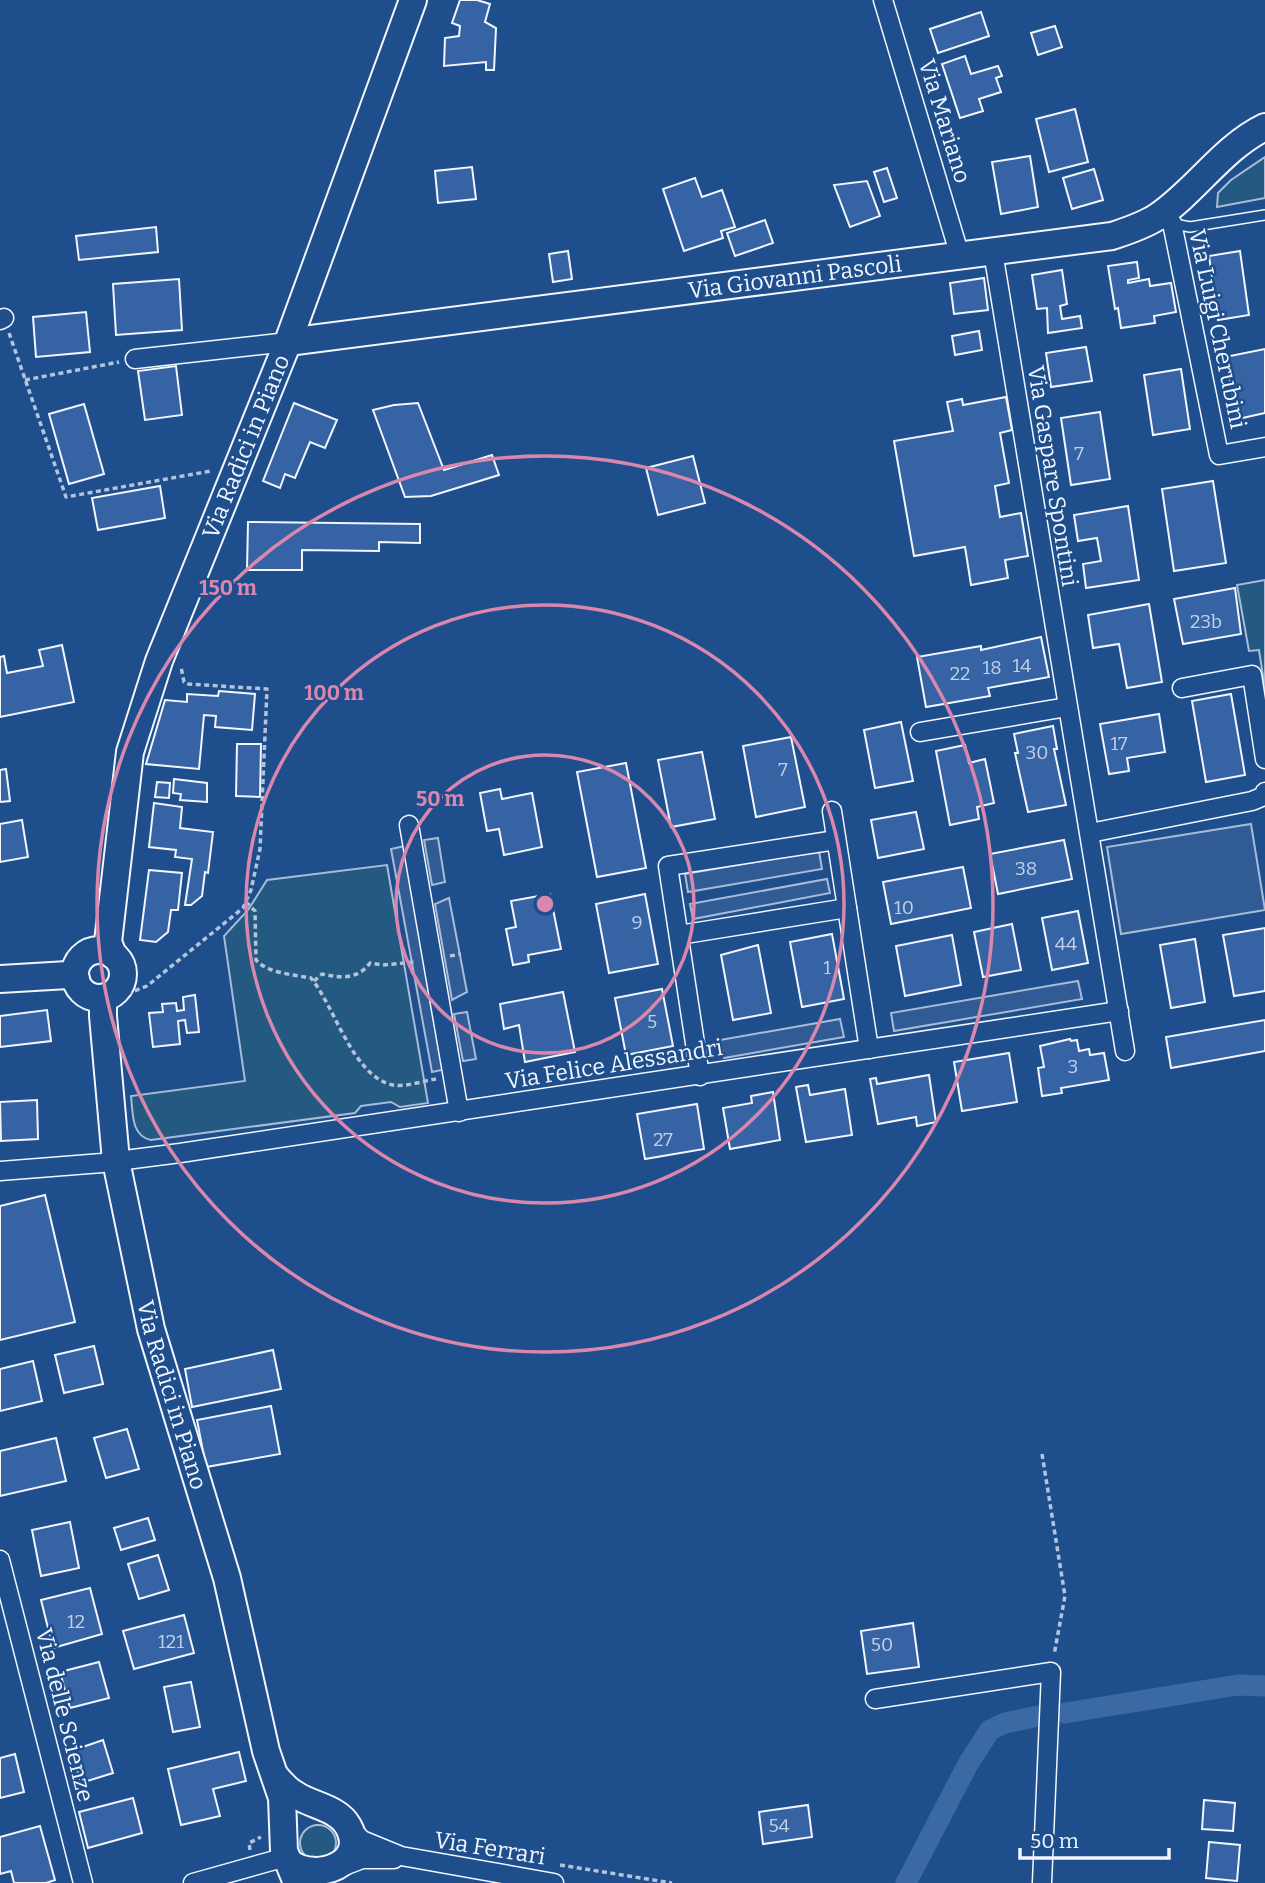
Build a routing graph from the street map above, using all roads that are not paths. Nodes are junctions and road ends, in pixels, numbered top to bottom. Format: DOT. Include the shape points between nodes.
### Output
graph roads {
  1 [pos="413,0"];
  2 [pos="883,0"];
  3 [pos="1265,127"];
  4 [pos="1265,215"];
  5 [pos="1165,220"];
  6 [pos="993,252"];
  7 [pos="960,256"];
  8 [pos="288,342"];
  9 [pos="135,359"];
  10 [pos="1265,447"];
  11 [pos="1182,688"];
  12 [pos="1066,708"];
  13 [pos="920,732"];
  14 [pos="1265,759"];
  15 [pos="1265,792"];
  16 [pos="832,811"];
  17 [pos="410,825"];
  18 [pos="1090,833"];
  19 [pos="836,839"];
  20 [pos="847,908"];
  21 [pos="679,935"];
  22 [pos="107,949"];
  23 [pos="0,979"];
  24 [pos="93,988"];
  25 [pos="1119,1011"];
  26 [pos="869,1049"];
  27 [pos="1125,1051"];
  28 [pos="700,1076"];
  29 [pos="459,1112"];
  30 [pos="116,1161"];
  31 [pos="0,1171"];
  32 [pos="0,1560"];
  33 [pos="875,1699"];
  34 [pos="276,1777"];
  35 [pos="337,1817"];
  36 [pos="289,1860"];
  37 [pos="419,1860"];
  38 [pos="331,1875"];
  39 [pos="83,1883"];
  40 [pos="193,1883"];
  41 [pos="554,1883"];
  42 [pos="1042,1883"];
  1 -- 8 [label="street, Via Radici in Piano"];
  2 -- 7 [label="street, Via Mariano"];
  3 -- 5 [label="street, Via Giovanni Pascoli" via="1240,141 1178,200"];
  4 -- 5 [label="lane" via="1189,227"];
  5 -- 6 [label="street, Via Giovanni Pascoli" via="1112,236"];
  5 -- 10 [label="street, Via Luigi Cherubini" via="1219,455"];
  6 -- 7 [label="street, Via Giovanni Pascoli"];
  6 -- 12 [label="street, Via Gaspare Spontini"];
  7 -- 8 [label="street, Via Giovanni Pascoli"];
  8 -- 9 [label="street"];
  8 -- 22 [label="street, Via Radici in Piano" via="159,661 131,752"];
  11 -- 14 [label="street" via="1252,676"];
  12 -- 13 [label="street"];
  12 -- 18 [label="street, Via Gaspare Spontini"];
  15 -- 18 [label="street" via="1252,801"];
  16 -- 19 [label="street"];
  17 -- 29 [label="street"];
  18 -- 25 [label="street, Via Gaspare Spontini"];
  19 -- 20 [label="street"];
  19 -- 21 [label="street" via="668,866"];
  20 -- 21 [label="street"];
  20 -- 26 [label="street"];
  21 -- 28 [label="street"];
  22 -- 24 [label="street" via="85,955"];
  22 -- 24 [label="street, Via Radici in Piano" via="121,964 123,975 116,991"];
  23 -- 24 [label="street"];
  24 -- 30 [label="street, Via Radici in Piano"];
  25 -- 26 [label="street, Via Felice Alessandri"];
  25 -- 27 [label="street, Via Gaspare Spontini"];
  26 -- 28 [label="street, Via Felice Alessandri"];
  28 -- 29 [label="street, Via Felice Alessandri"];
  29 -- 30 [label="street, Via Felice Alessandri"];
  30 -- 31 [label="street, Via Felice Alessandri"];
  30 -- 34 [label="street, Via Radici in Piano" via="151,1329 227,1578"];
  32 -- 39 [label="street, Via delle Scienze"];
  33 -- 42 [label="street" via="1051,1672"];
  34 -- 35 [label="street" via="295,1795"];
  34 -- 36 [label="street, Via Radici in Piano"];
  35 -- 36 [label="street" via="312,1809 296,1816 287,1828"];
  35 -- 37 [label="street, Via Ferrari" via="362,1840"];
  35 -- 38 [label="street" via="352,1835 352,1844 348,1859"];
  36 -- 38 [label="street" via="307,1876"];
  36 -- 40 [label="street"];
  37 -- 38 [label="street, Via Ferrari" via="362,1859"];
  37 -- 41 [label="street, Via Ferrari"];
}
